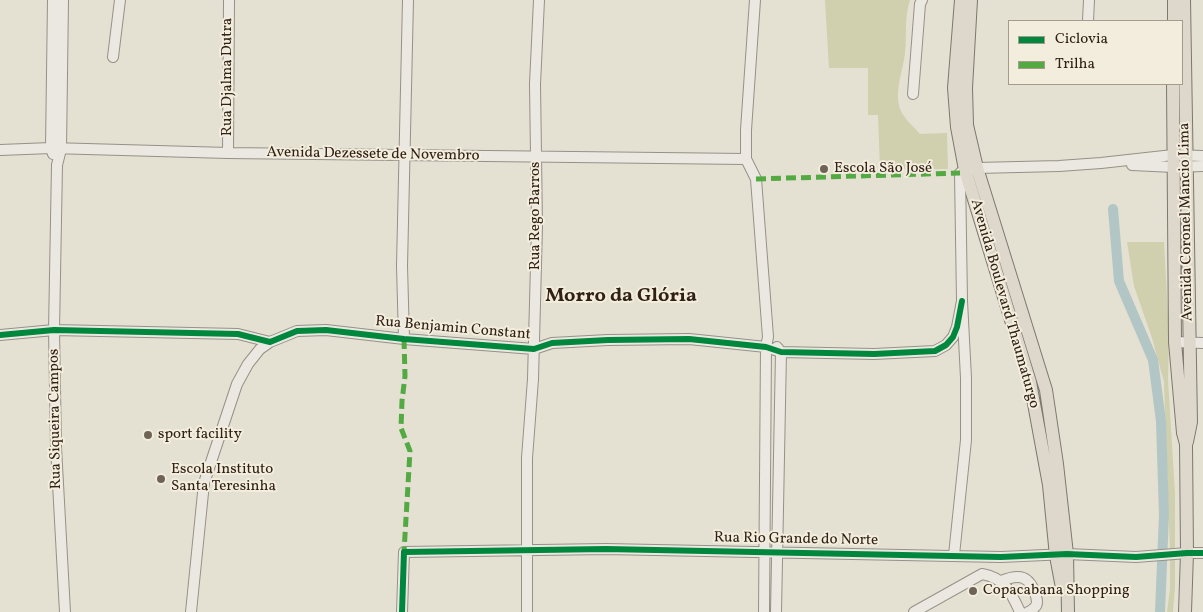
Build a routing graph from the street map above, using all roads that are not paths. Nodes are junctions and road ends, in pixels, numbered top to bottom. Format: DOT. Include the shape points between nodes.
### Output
graph roads {
  1 [pos="54,0"];
  2 [pos="63,0"];
  3 [pos="120,0"];
  4 [pos="229,0"];
  5 [pos="408,0"];
  6 [pos="538,0"];
  7 [pos="755,0"];
  8 [pos="922,0"];
  9 [pos="961,0"];
  10 [pos="971,0"];
  11 [pos="1089,0"];
  12 [pos="1174,0"];
  13 [pos="1184,0"];
  14 [pos="1088,20"];
  15 [pos="1174,20"];
  16 [pos="1183,40"];
  17 [pos="113,57"];
  18 [pos="57,61"];
  19 [pos="1173,85"];
  20 [pos="1182,85"];
  21 [pos="913,94"];
  22 [pos="56,149"];
  23 [pos="0,150"];
  24 [pos="228,153"];
  25 [pos="404,156"];
  26 [pos="1203,156"];
  27 [pos="536,157"];
  28 [pos="746,159"];
  29 [pos="1180,161"];
  30 [pos="1203,166"];
  31 [pos="967,170"];
  32 [pos="962,301"];
  33 [pos="54,330"];
  34 [pos="0,336"];
  35 [pos="404,339"];
  36 [pos="270,342"];
  37 [pos="767,342"];
  38 [pos="1175,342"];
  39 [pos="1196,342"];
  40 [pos="534,350"];
  41 [pos="781,352"];
  42 [pos="1186,444"];
  43 [pos="526,551"];
  44 [pos="766,553"];
  45 [pos="778,553"];
  46 [pos="1187,553"];
  47 [pos="1203,553"];
  48 [pos="1061,555"];
  49 [pos="954,556"];
  50 [pos="1001,581"];
  51 [pos="1068,610"];
  52 [pos="66,612"];
  53 [pos="191,612"];
  54 [pos="402,612"];
  55 [pos="527,612"];
  56 [pos="764,612"];
  57 [pos="776,612"];
  58 [pos="914,612"];
  59 [pos="1020,612"];
  60 [pos="1028,612"];
  61 [pos="1184,612"];
  1 -- 18 [label="street, Rua Siqueira Campos"];
  2 -- 18 [label="street, Rua Siqueira Campos"];
  3 -- 17 [label="street"];
  4 -- 24 [label="street, Rua Djalma Dutra"];
  5 -- 25 [label="street"];
  6 -- 27 [label="street, Rua Rego Barros" via="534,84"];
  7 -- 28 [label="street"];
  8 -- 21 [label="street"];
  9 -- 31 [label="main road, Avenida Boulevard Thaumaturgo" via="954,88 957,127"];
  10 -- 31 [label="main road, Avenida Boulevard Thaumaturgo" via="966,88"];
  11 -- 14 [label="street"];
  12 -- 15 [label="main road"];
  13 -- 16 [label="main road, Avenida Coronel Mancio Lima"];
  18 -- 22 [label="street, Rua Siqueira Campos"];
  19 -- 29 [label="main road, Avenida Coronel Mancio Lima"];
  20 -- 29 [label="main road, Avenida Coronel Mancio Lima"];
  22 -- 23 [label="street, Avenida Dezessete de Novembro"];
  22 -- 24 [label="street, Avenida Dezessete de Novembro"];
  22 -- 33 [label="street, Rua Siqueira Campos"];
  24 -- 25 [label="street, Avenida Dezessete de Novembro"];
  25 -- 27 [label="street, Avenida Dezessete de Novembro"];
  25 -- 35 [label="street"];
  26 -- 29 [label="street"];
  27 -- 28 [label="street, Avenida Dezessete de Novembro"];
  27 -- 40 [label="street, Rua Rego Barros"];
  28 -- 37 [label="street" via="756,179"];
  29 -- 30 [label="street"];
  29 -- 31 [label="street"];
  29 -- 38 [label="main road, Avenida Coronel Mancio Lima"];
  29 -- 39 [label="main road, Avenida Coronel Mancio Lima"];
  31 -- 32 [label="street"];
  31 -- 48 [label="main road, Avenida Boulevard Thaumaturgo" via="1048,400 1057,464"];
  32 -- 41 [label="street, Rua Benjamin Constant" via="953,337 935,351 874,354"];
  32 -- 49 [label="street" via="966,440"];
  33 -- 34 [label="street"];
  33 -- 36 [label="street" via="238,334"];
  33 -- 52 [label="street, Rua Siqueira Campos" via="56,447"];
  35 -- 36 [label="street, Rua Benjamin Constant" via="326,330 297,331"];
  35 -- 40 [label="street, Rua Benjamin Constant"];
  36 -- 53 [label="street" via="248,364 237,384 204,483"];
  37 -- 40 [label="street, Rua Benjamin Constant" via="635,339 552,343"];
  37 -- 41 [label="street, Rua Benjamin Constant"];
  37 -- 44 [label="street"];
  38 -- 39 [label="street"];
  38 -- 42 [label="main road, Avenida Coronel Mancio Lima"];
  39 -- 42 [label="main road, Avenida Coronel Mancio Lima" via="1191,422"];
  40 -- 43 [label="street, Rua Rego Barros" via="527,458"];
  41 -- 45 [label="street"];
  42 -- 46 [label="main road, Avenida Coronel Mancio Lima"];
  43 -- 44 [label="street, Rua Rio Grande do Norte" via="606,549"];
  43 -- 54 [label="street, Rua Rio Grande do Norte" via="404,552"];
  43 -- 55 [label="street, Rua Rego Barros"];
  44 -- 45 [label="street, Rua Rio Grande do Norte"];
  44 -- 56 [label="street"];
  45 -- 49 [label="street, Rua Rio Grande do Norte"];
  45 -- 57 [label="street"];
  46 -- 47 [label="street, Rua Rio Grande do Norte"];
  46 -- 48 [label="street, Rua Rio Grande do Norte" via="1136,557"];
  46 -- 61 [label="main road, Avenida Coronel Mancio Lima"];
  48 -- 49 [label="street, Rua Rio Grande do Norte"];
  48 -- 51 [label="main road, Avenida Boulevard Thaumaturgo" via="1069,585"];
  50 -- 58 [label="street" via="991,575 980,574"];
  50 -- 59 [label="street"];
  50 -- 60 [label="street" via="1019,577 1028,580 1038,602"];
}
